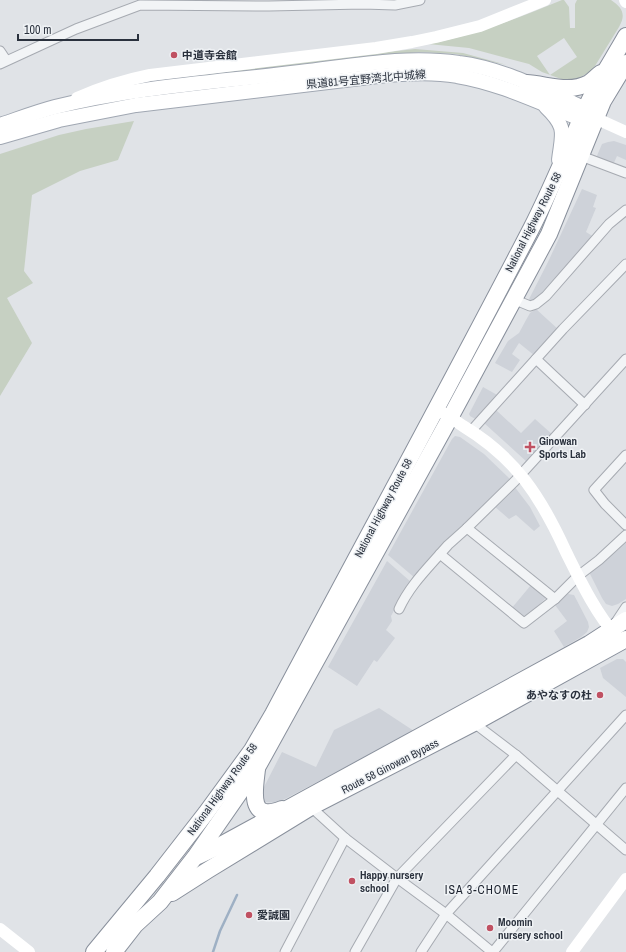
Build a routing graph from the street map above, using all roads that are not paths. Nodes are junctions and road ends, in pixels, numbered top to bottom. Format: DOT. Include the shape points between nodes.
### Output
graph roads {
  1 [pos="420,0"];
  2 [pos="545,0"];
  3 [pos="139,2"];
  4 [pos="364,2"];
  5 [pos="626,36"];
  6 [pos="0,51"];
  7 [pos="3,62"];
  8 [pos="626,63"];
  9 [pos="604,71"];
  10 [pos="150,75"];
  11 [pos="526,83"];
  12 [pos="136,99"];
  13 [pos="543,104"];
  14 [pos="54,107"];
  15 [pos="587,115"];
  16 [pos="0,125"];
  17 [pos="626,132"];
  18 [pos="0,137"];
  19 [pos="581,156"];
  20 [pos="626,173"];
  21 [pos="557,177"];
  22 [pos="626,210"];
  23 [pos="626,264"];
  24 [pos="513,299"];
  25 [pos="536,359"];
  26 [pos="626,360"];
  27 [pos="585,405"];
  28 [pos="436,409"];
  29 [pos="450,416"];
  30 [pos="471,431"];
  31 [pos="626,455"];
  32 [pos="521,474"];
  33 [pos="626,525"];
  34 [pos="467,528"];
  35 [pos="626,535"];
  36 [pos="440,554"];
  37 [pos="578,576"];
  38 [pos="555,599"];
  39 [pos="626,607"];
  40 [pos="399,609"];
  41 [pos="626,620"];
  42 [pos="621,639"];
  43 [pos="626,715"];
  44 [pos="474,723"];
  45 [pos="516,755"];
  46 [pos="258,766"];
  47 [pos="626,788"];
  48 [pos="558,790"];
  49 [pos="304,805"];
  50 [pos="198,822"];
  51 [pos="596,824"];
  52 [pos="345,838"];
  53 [pos="261,839"];
  54 [pos="626,850"];
  55 [pos="202,852"];
  56 [pos="156,876"];
  57 [pos="397,878"];
  58 [pos="626,879"];
  59 [pos="160,902"];
  60 [pos="446,914"];
  61 [pos="0,929"];
  62 [pos="29,952"];
  63 [pos="94,952"];
  64 [pos="114,952"];
  65 [pos="285,952"];
  66 [pos="355,952"];
  67 [pos="421,952"];
  68 [pos="492,952"];
  69 [pos="572,952"];
  1 -- 4 [label="street" via="395,5"];
  2 -- 10 [label="street" via="480,26 418,41"];
  3 -- 4 [label="street" via="268,6"];
  3 -- 7 [label="street"];
  5 -- 9 [label="highway, National Highway Route 58"];
  6 -- 7 [label="street"];
  8 -- 15 [label="highway, National Highway Route 58" via="606,95"];
  9 -- 11 [label="highway" via="590,82 571,89"];
  9 -- 15 [label="highway, National Highway Route 58"];
  10 -- 12 [label="street" via="140,81"];
  10 -- 14 [label="street" via="92,91"];
  11 -- 12 [label="main road, 県道81号宜野湾北中城線" via="473,65 420,60 348,66"];
  11 -- 15 [label="main road, 県道81号宜野湾北中城線"];
  12 -- 13 [label="main road, 県道81号宜野湾北中城線" via="418,73 456,75 484,82"];
  12 -- 14 [label="main road, 県道81号宜野湾北中城線"];
  12 -- 18 [label="main road, 県道81号宜野湾北中城線"];
  13 -- 15 [label="main road, 県道81号宜野湾北中城線"];
  13 -- 21 [label="main road" via="558,120 563,133"];
  14 -- 16 [label="main road, 県道81号宜野湾北中城線"];
  15 -- 17 [label="street"];
  15 -- 19 [label="highway, National Highway Route 58"];
  15 -- 21 [label="highway, National Highway Route 58"];
  19 -- 20 [label="street"];
  19 -- 24 [label="highway, National Highway Route 58" via="549,234"];
  21 -- 28 [label="highway, National Highway Route 58"];
  22 -- 24 [label="street" via="609,224 554,288 536,304 530,306"];
  23 -- 25 [label="street"];
  24 -- 29 [label="highway, National Highway Route 58"];
  25 -- 27 [label="street"];
  25 -- 30 [label="street"];
  26 -- 27 [label="street"];
  27 -- 32 [label="street"];
  28 -- 29 [label="street"];
  28 -- 50 [label="highway, National Highway Route 58" via="266,726 252,750"];
  29 -- 30 [label="street"];
  29 -- 46 [label="highway, National Highway Route 58"];
  30 -- 32 [label="street" via="495,448"];
  31 -- 33 [label="street" via="594,490"];
  32 -- 34 [label="street"];
  32 -- 37 [label="street" via="551,520"];
  34 -- 36 [label="street"];
  34 -- 38 [label="street"];
  35 -- 37 [label="street"];
  36 -- 38 [label="street" via="524,623"];
  36 -- 40 [label="street" via="415,582"];
  37 -- 38 [label="street"];
  37 -- 42 [label="street"];
  39 -- 42 [label="street"];
  41 -- 42 [label="highway, Route 58 Ginowan Bypass"];
  42 -- 44 [label="highway, Route 58 Ginowan Bypass"];
  42 -- 49 [label="highway, Route 58 Ginowan Bypass" via="589,644"];
  43 -- 48 [label="street"];
  44 -- 45 [label="street"];
  44 -- 49 [label="highway, Route 58 Ginowan Bypass"];
  45 -- 48 [label="street"];
  45 -- 57 [label="street"];
  46 -- 49 [label="highway" via="254,799 262,811 277,811"];
  46 -- 55 [label="highway, National Highway Route 58"];
  47 -- 51 [label="street"];
  48 -- 51 [label="street"];
  48 -- 60 [label="street"];
  49 -- 52 [label="street"];
  49 -- 53 [label="highway, Route 58 Ginowan Bypass"];
  49 -- 55 [label="highway, Route 58 Ginowan Bypass"];
  50 -- 55 [label="highway"];
  50 -- 56 [label="highway, National Highway Route 58"];
  51 -- 54 [label="street"];
  51 -- 68 [label="street"];
  52 -- 57 [label="street"];
  52 -- 65 [label="street"];
  53 -- 55 [label="highway" via="224,852"];
  53 -- 59 [label="highway, Route 58 Ginowan Bypass"];
  55 -- 56 [label="highway, Route 58 Ginowan Bypass"];
  55 -- 59 [label="highway, National Highway Route 58"];
  56 -- 63 [label="highway, National Highway Route 58"];
  57 -- 60 [label="street"];
  57 -- 66 [label="street"];
  58 -- 69 [label="street"];
  59 -- 64 [label="highway, National Highway Route 58" via="135,925"];
  60 -- 67 [label="street"];
  60 -- 68 [label="street"];
  61 -- 62 [label="street"];
}
